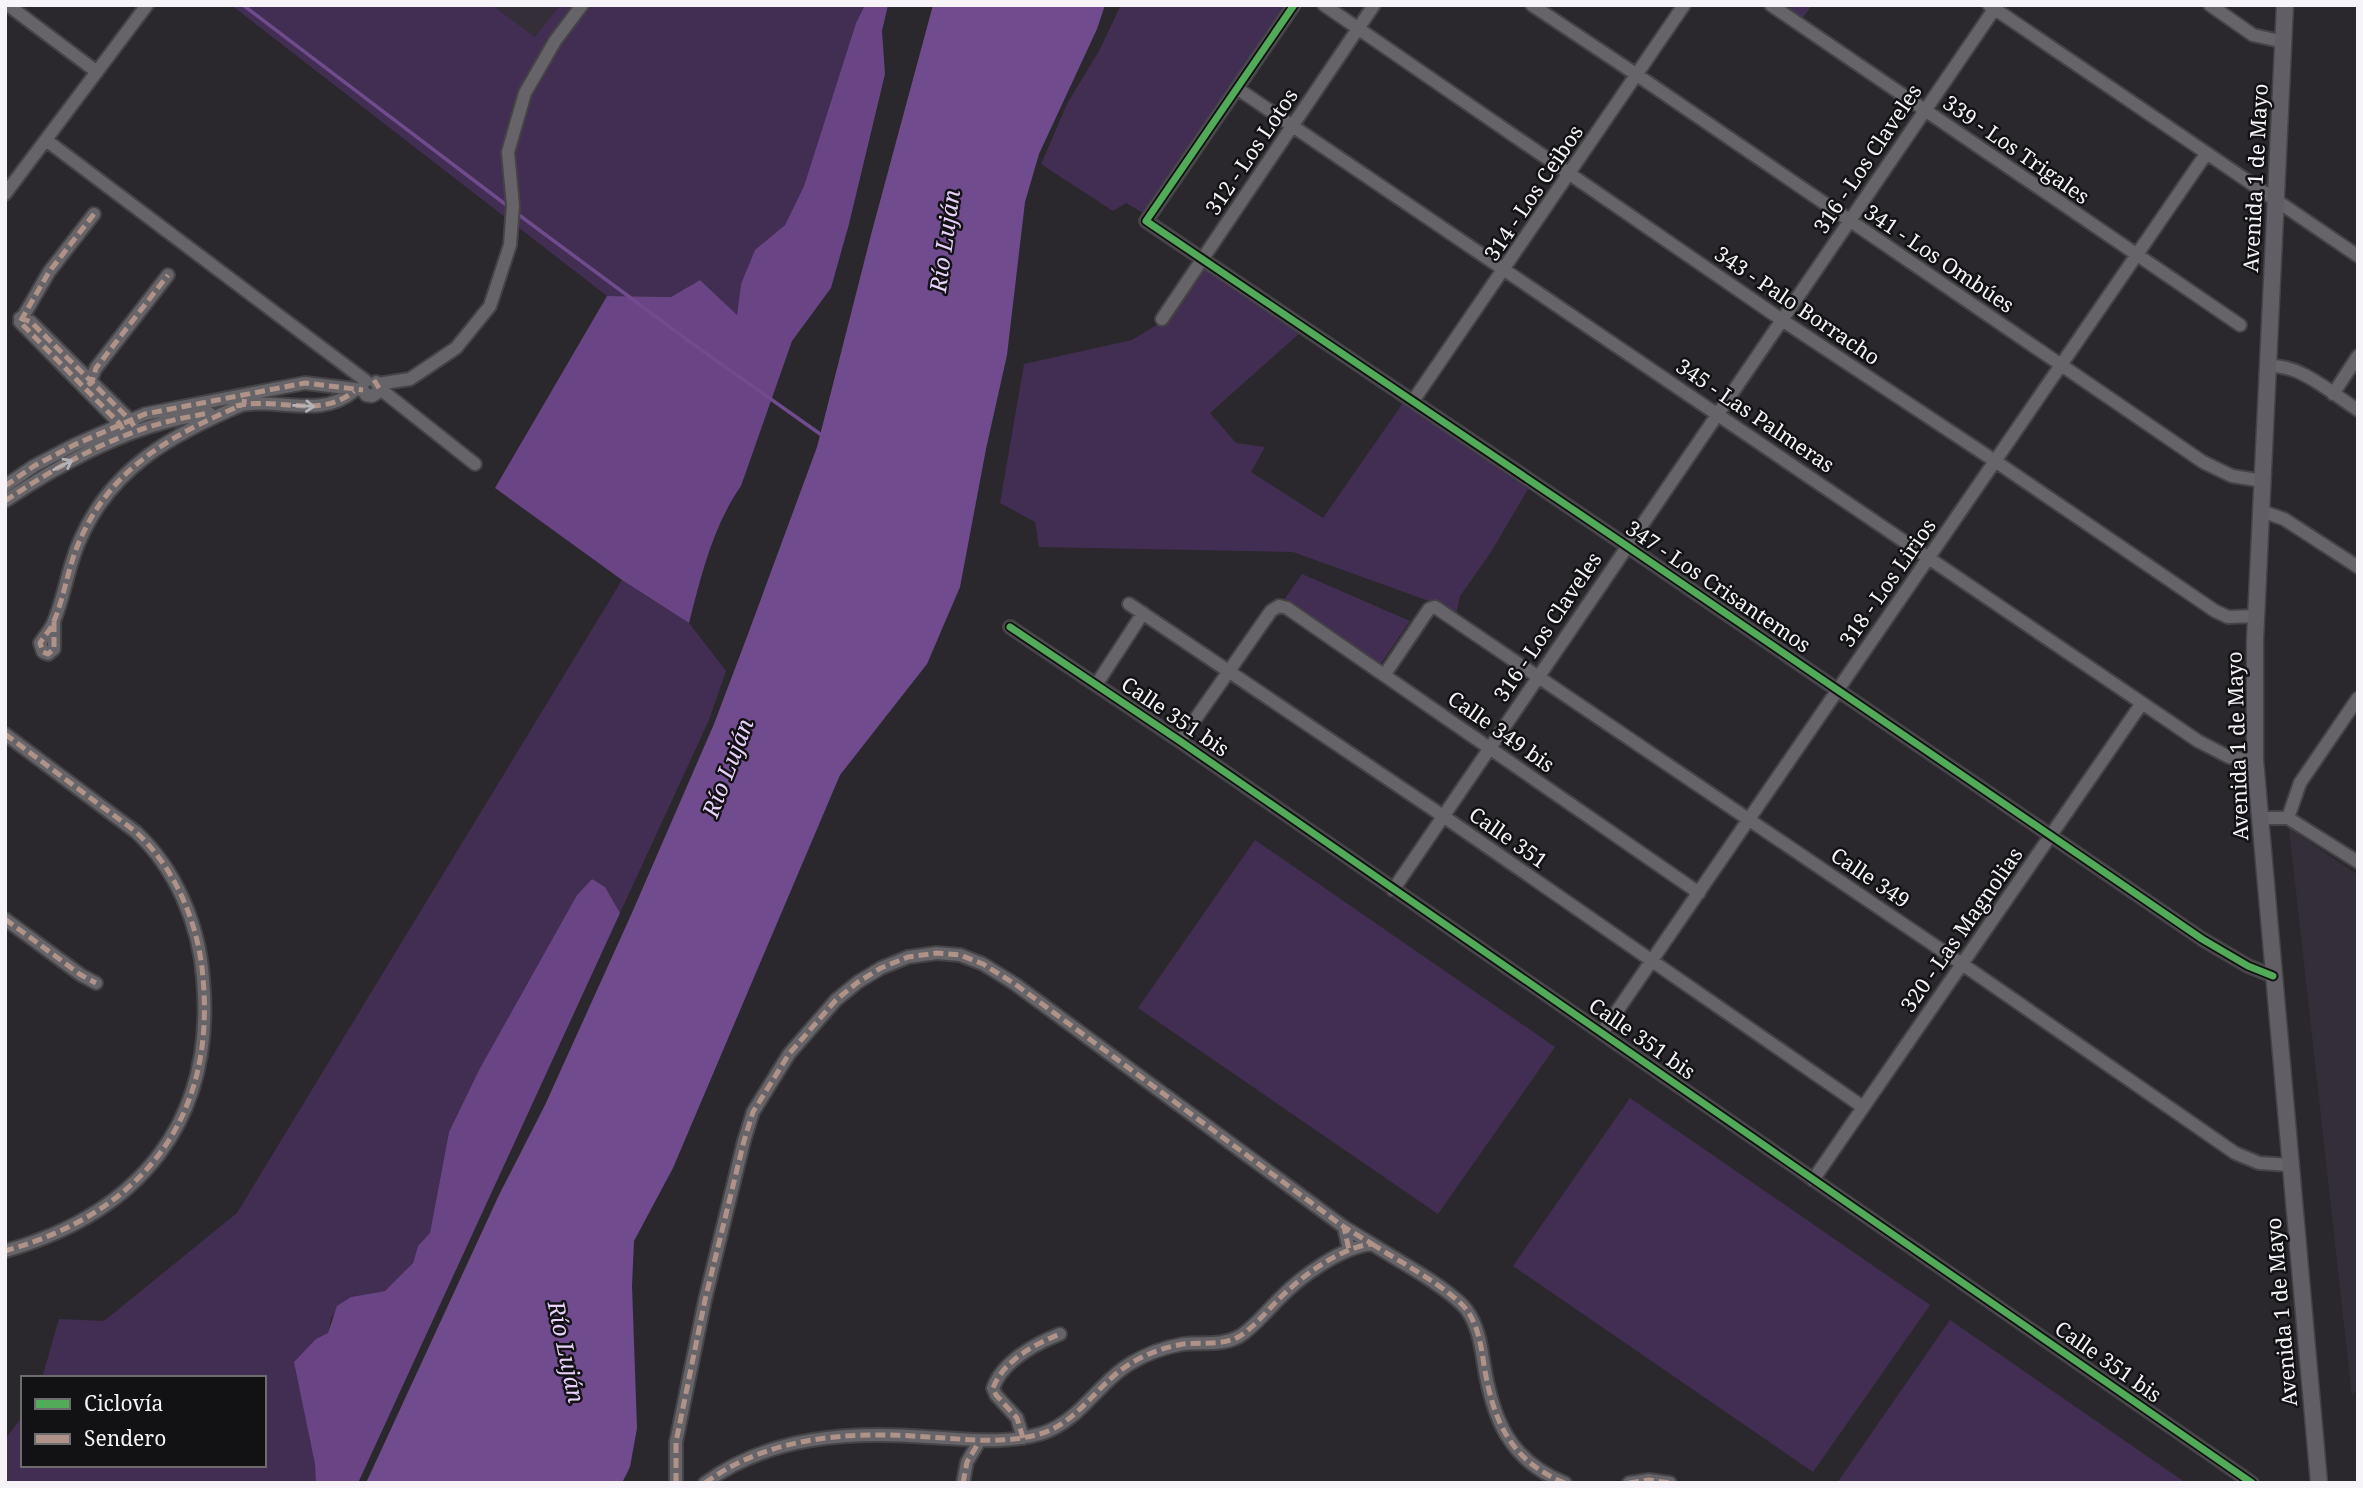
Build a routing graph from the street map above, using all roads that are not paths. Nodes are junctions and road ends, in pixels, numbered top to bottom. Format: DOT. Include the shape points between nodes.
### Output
graph roads {
  1 [pos="8,5"];
  2 [pos="147,5"];
  3 [pos="582,5"];
  4 [pos="1294,5"];
  5 [pos="1324,5"];
  6 [pos="1374,5"];
  7 [pos="1532,5"];
  8 [pos="1684,5"];
  9 [pos="1771,5"];
  10 [pos="2210,5"];
  11 [pos="2286,5"];
  12 [pos="1993,7"];
  13 [pos="1358,29"];
  14 [pos="2284,42"];
  15 [pos="97,72"];
  16 [pos="1637,75"];
  17 [pos="1238,89"];
  18 [pos="1925,110"];
  19 [pos="1292,126"];
  20 [pos="46,140"];
  21 [pos="2206,154"];
  22 [pos="1570,174"];
  23 [pos="5,194"];
  24 [pos="2276,201"];
  25 [pos="94,214"];
  26 [pos="1849,221"];
  27 [pos="2135,256"];
  28 [pos="2358,256"];
  29 [pos="1203,260"];
  30 [pos="1505,270"];
  31 [pos="168,275"];
  32 [pos="1162,319"];
  33 [pos="1782,320"];
  34 [pos="2240,325"];
  35 [pos="2358,356"];
  36 [pos="2062,365"];
  37 [pos="2268,366"];
  38 [pos="88,385"];
  39 [pos="368,387"];
  40 [pos="2333,394"];
  41 [pos="244,400"];
  42 [pos="1413,401"];
  43 [pos="2358,410"];
  44 [pos="1718,414"];
  45 [pos="128,428"];
  46 [pos="1995,461"];
  47 [pos="475,464"];
  48 [pos="2263,481"];
  49 [pos="5,486"];
  50 [pos="5,501"];
  51 [pos="2261,510"];
  52 [pos="1627,546"];
  53 [pos="1929,557"];
  54 [pos="2358,567"];
  55 [pos="1129,604"];
  56 [pos="1143,613"];
  57 [pos="2256,616"];
  58 [pos="54,622"];
  59 [pos="1010,627"];
  60 [pos="1230,672"];
  61 [pos="1385,674"];
  62 [pos="1539,676"];
  63 [pos="1096,685"];
  64 [pos="1838,690"];
  65 [pos="2143,703"];
  66 [pos="2356,703"];
  67 [pos="5,734"];
  68 [pos="1180,741"];
  69 [pos="1490,747"];
  70 [pos="2255,760"];
  71 [pos="1443,816"];
  72 [pos="2260,818"];
  73 [pos="2288,818"];
  74 [pos="1749,820"];
  75 [pos="2051,835"];
  76 [pos="2358,862"];
  77 [pos="1392,890"];
  78 [pos="1699,893"];
  79 [pos="5,919"];
  80 [pos="1651,962"];
  81 [pos="1962,964"];
  82 [pos="2273,976"];
  83 [pos="96,983"];
  84 [pos="1602,1033"];
  85 [pos="1863,1107"];
  86 [pos="2290,1165"];
  87 [pos="1813,1180"];
  88 [pos="1344,1227"];
  89 [pos="1372,1244"];
  90 [pos="1349,1250"];
  91 [pos="5,1251"];
  92 [pos="1060,1334"];
  93 [pos="1023,1438"];
  94 [pos="979,1442"];
  95 [pos="676,1483"];
  96 [pos="705,1483"];
  97 [pos="963,1483"];
  98 [pos="1565,1483"];
  99 [pos="1629,1483"];
  100 [pos="1670,1483"];
  101 [pos="2252,1483"];
  102 [pos="2319,1483"];
  1 -- 15 [label="street"];
  2 -- 15 [label="street"];
  3 -- 39 [label="street" via="525,93 508,152 513,210 510,245 489,306 456,348 410,379"];
  4 -- 17 [label="street"];
  5 -- 13 [label="street, 343 - Palo Borracho"];
  6 -- 13 [label="street, 312 - Los Lotos"];
  7 -- 16 [label="street, 341 - Los Ombúes"];
  8 -- 16 [label="street, 314 - Los Ceibos"];
  9 -- 18 [label="street, 339 - Los Trigales"];
  10 -- 14 [label="street" via="2253,35"];
  11 -- 14 [label="main road, Avenida 1 de Mayo"];
  12 -- 18 [label="street, 316 - Los Claveles"];
  12 -- 21 [label="street"];
  13 -- 19 [label="street, 312 - Los Lotos"];
  13 -- 22 [label="street, 343 - Palo Borracho"];
  14 -- 24 [label="main road, Avenida 1 de Mayo"];
  15 -- 20 [label="street"];
  16 -- 22 [label="street, 314 - Los Ceibos"];
  16 -- 26 [label="street, 341 - Los Ombúes"];
  17 -- 19 [label="street, 345 - Las Palmeras"];
  17 -- 29 [label="street, 347 - Los Crisantemos" via="1146,221"];
  18 -- 26 [label="street, 316 - Los Claveles"];
  18 -- 27 [label="street, 339 - Los Trigales"];
  19 -- 29 [label="street, 312 - Los Lotos"];
  19 -- 30 [label="street, 345 - Las Palmeras"];
  20 -- 23 [label="street"];
  20 -- 39 [label="street"];
  21 -- 24 [label="street"];
  21 -- 27 [label="street, 318 - Los Lirios"];
  22 -- 30 [label="street, 314 - Los Ceibos"];
  22 -- 33 [label="street, 343 - Palo Borracho"];
  24 -- 28 [label="street"];
  24 -- 37 [label="main road, Avenida 1 de Mayo"];
  25 -- 38 [label="street" via="20,318 23,327"];
  26 -- 33 [label="street, 316 - Los Claveles"];
  26 -- 36 [label="street, 341 - Los Ombúes"];
  27 -- 34 [label="street, 339 - Los Trigales"];
  27 -- 36 [label="street, 318 - Los Lirios"];
  29 -- 32 [label="street, 312 - Los Lotos"];
  29 -- 42 [label="street, 347 - Los Crisantemos"];
  30 -- 42 [label="street, 314 - Los Ceibos"];
  30 -- 44 [label="street, 345 - Las Palmeras"];
  31 -- 38 [label="street"];
  33 -- 44 [label="street, 316 - Los Claveles"];
  33 -- 46 [label="street, 343 - Palo Borracho"];
  35 -- 40 [label="street"];
  36 -- 46 [label="street, 318 - Los Lirios"];
  36 -- 48 [label="street, 341 - Los Ombúes" via="2211,468"];
  37 -- 40 [label="street" via="2301,373"];
  37 -- 48 [label="main road, Avenida 1 de Mayo"];
  38 -- 45 [label="street"];
  39 -- 41 [label="street" via="305,383"];
  41 -- 39 [label="street, one-way" via="317,407"];
  39 -- 47 [label="street"];
  40 -- 43 [label="street"];
  41 -- 45 [label="street"];
  41 -- 58 [label="street" via="172,437 113,488 80,538"];
  42 -- 52 [label="street, 347 - Los Crisantemos"];
  44 -- 52 [label="street, 316 - Los Claveles"];
  44 -- 53 [label="street, 345 - Las Palmeras"];
  45 -- 49 [label="street" via="44,460"];
  50 -- 45 [label="street, one-way"];
  46 -- 53 [label="street, 318 - Los Lirios"];
  46 -- 57 [label="street, 343 - Palo Borracho" via="2215,611 2228,617"];
  48 -- 51 [label="main road, Avenida 1 de Mayo"];
  51 -- 54 [label="street" via="2284,519"];
  51 -- 57 [label="main road, Avenida 1 de Mayo"];
  52 -- 62 [label="street, 316 - Los Claveles"];
  52 -- 64 [label="street, 347 - Los Crisantemos"];
  53 -- 64 [label="street, 318 - Los Lirios"];
  53 -- 65 [label="street, 345 - Las Palmeras"];
  55 -- 56 [label="street, Calle 351"];
  56 -- 60 [label="street, Calle 351"];
  56 -- 63 [label="street"];
  57 -- 70 [label="main road, Avenida 1 de Mayo"];
  59 -- 63 [label="street, Calle 351 bis"];
  60 -- 61 [label="street, Calle 349 bis" via="1279,606"];
  60 -- 68 [label="street"];
  60 -- 71 [label="street, Calle 351"];
  61 -- 62 [label="street, Calle 349" via="1429,609 1435,607"];
  61 -- 69 [label="street, Calle 349 bis"];
  62 -- 69 [label="street, 316 - Los Claveles"];
  62 -- 74 [label="street, Calle 349"];
  63 -- 68 [label="street, Calle 351 bis"];
  64 -- 74 [label="street, 318 - Los Lirios"];
  64 -- 75 [label="street, 347 - Los Crisantemos"];
  65 -- 70 [label="street, 345 - Las Palmeras" via="2229,757"];
  65 -- 75 [label="street, 320 - Las Magnolias"];
  66 -- 73 [label="street" via="2300,783"];
  67 -- 91 [label="street" via="150,845 192,921 202,958 206,1004 197,1079 174,1133 155,1159 103,1208 37,1242"];
  68 -- 77 [label="street, Calle 351 bis"];
  69 -- 71 [label="street, 316 - Los Claveles"];
  69 -- 78 [label="street, Calle 349 bis"];
  70 -- 72 [label="main road, Avenida 1 de Mayo"];
  71 -- 77 [label="street, 316 - Los Claveles"];
  71 -- 80 [label="street, Calle 351"];
  72 -- 73 [label="street"];
  72 -- 82 [label="main road, Avenida 1 de Mayo"];
  73 -- 76 [label="street"];
  74 -- 78 [label="street, 318 - Los Lirios"];
  74 -- 81 [label="street, Calle 349"];
  75 -- 81 [label="street, 320 - Las Magnolias"];
  75 -- 82 [label="street, 347 - Los Crisantemos" via="2202,939"];
  77 -- 84 [label="street, Calle 351 bis"];
  78 -- 80 [label="street, 318 - Los Lirios"];
  79 -- 83 [label="street"];
  80 -- 84 [label="street, 318 - Los Lirios"];
  80 -- 85 [label="street, Calle 351"];
  81 -- 85 [label="street, 320 - Las Magnolias"];
  81 -- 86 [label="street, Calle 349" via="2235,1153 2259,1163"];
  82 -- 86 [label="main road, Avenida 1 de Mayo"];
  84 -- 87 [label="street, Calle 351 bis"];
  85 -- 87 [label="street, 320 - Las Magnolias"];
  86 -- 102 [label="main road, Avenida 1 de Mayo"];
  87 -- 101 [label="street, Calle 351 bis"];
  88 -- 89 [label="street"];
  88 -- 90 [label="street"];
  88 -- 95 [label="street" via="1004,977 960,955 908,957 881,968 836,1000 789,1055 753,1112 676,1441"];
  89 -- 90 [label="street"];
  89 -- 98 [label="street" via="1455,1297 1466,1310 1479,1336 1497,1420 1526,1461"];
  90 -- 93 [label="street" via="1288,1290 1237,1338 1162,1349 1134,1362 1061,1425"];
  92 -- 93 [label="street" via="1037,1343 996,1379 996,1395 1017,1418"];
  93 -- 94 [label="street"];
  94 -- 96 [label="street" via="885,1436 818,1438 745,1458"];
  94 -- 97 [label="street" via="967,1462"];
  99 -- 100 [label="street"];
}
